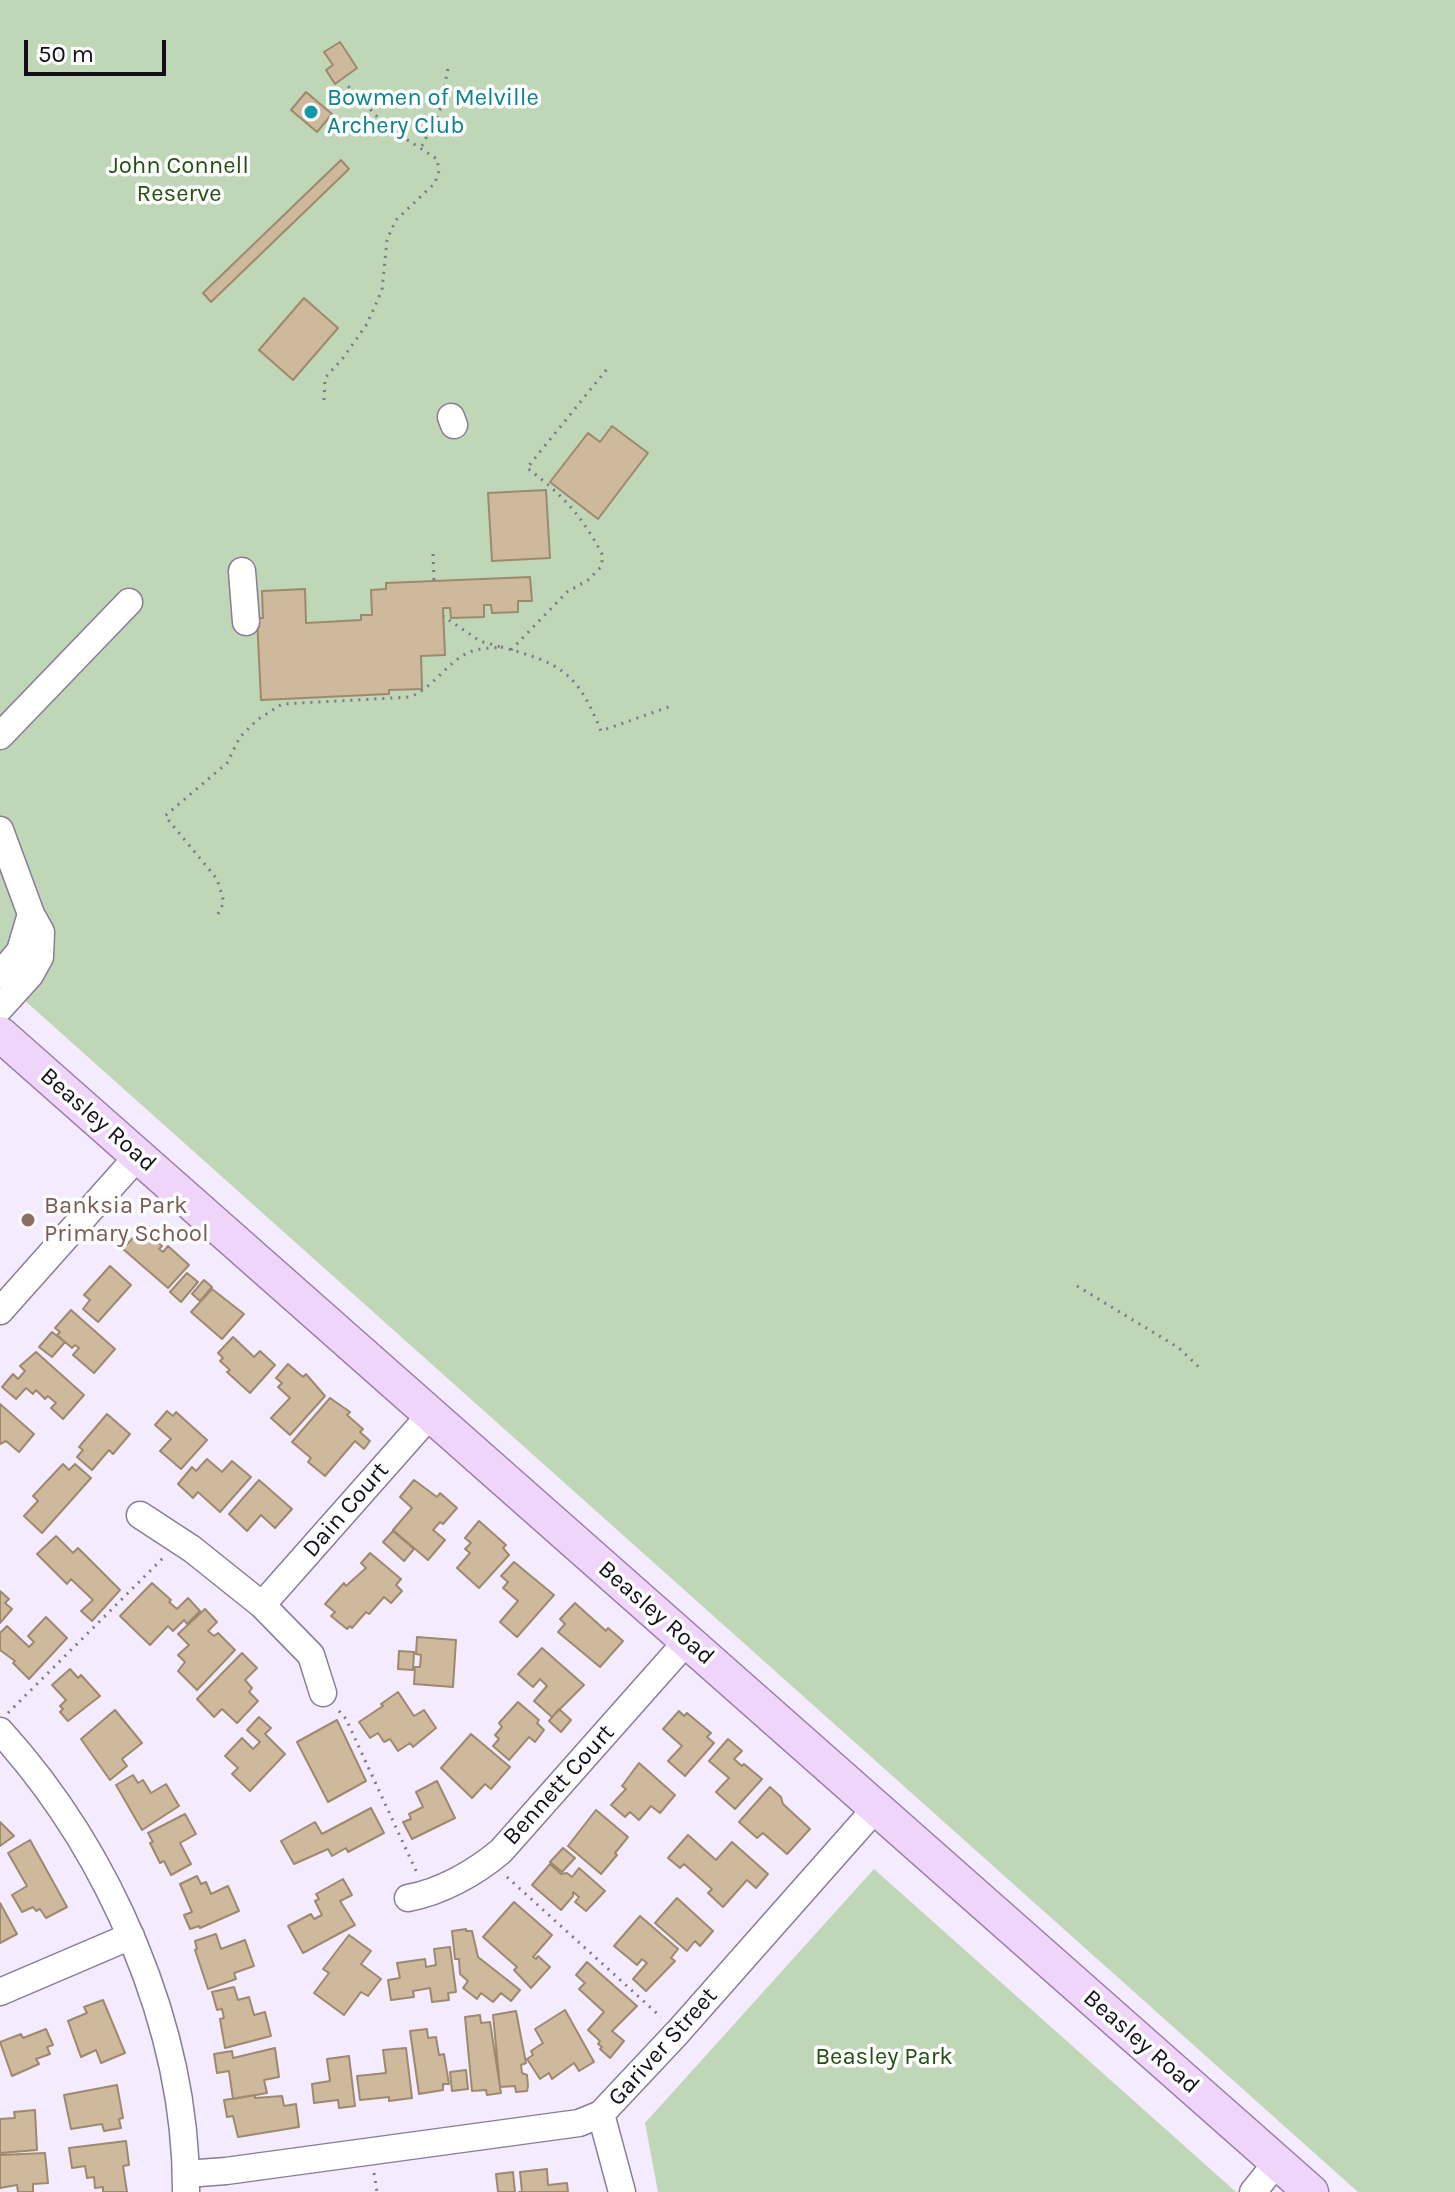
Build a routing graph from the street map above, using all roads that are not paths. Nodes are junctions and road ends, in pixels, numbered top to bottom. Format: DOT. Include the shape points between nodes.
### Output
graph roads {
  1 [pos="242,571"];
  2 [pos="129,602"];
  3 [pos="246,622"];
  4 [pos="0,736"];
  5 [pos="0,830"];
  6 [pos="31,914"];
  7 [pos="0,975"];
  8 [pos="0,1008"];
  9 [pos="0,1034"];
  10 [pos="0,1051"];
  11 [pos="134,1160"];
  12 [pos="0,1311"];
  13 [pos="426,1419"];
  14 [pos="140,1515"];
  15 [pos="262,1605"];
  16 [pos="683,1645"];
  17 [pos="323,1693"];
  18 [pos="0,1731"];
  19 [pos="872,1812"];
  20 [pos="415,1897"];
  21 [pos="131,1936"];
  22 [pos="0,1992"];
  23 [pos="601,2114"];
  24 [pos="1272,2180"];
  25 [pos="186,2183"];
  26 [pos="622,2192"];
  27 [pos="1311,2192"];
  1 -- 3 [label="street"];
  2 -- 4 [label="street"];
  5 -- 6 [label="street"];
  6 -- 7 [label="street" via="20,951"];
  6 -- 8 [label="street" via="41,932 40,957"];
  9 -- 11 [label="main road, Beasley Road"];
  10 -- 11 [label="main road, Beasley Road"];
  11 -- 12 [label="street"];
  11 -- 13 [label="main road, Beasley Road"];
  13 -- 15 [label="street, Dain Court"];
  13 -- 16 [label="main road, Beasley Road"];
  14 -- 15 [label="street"];
  15 -- 17 [label="street" via="311,1655"];
  16 -- 19 [label="main road, Beasley Road"];
  16 -- 20 [label="street, Bennett Court" via="489,1861"];
  18 -- 21 [label="street" via="78,1833"];
  19 -- 23 [label="street, Gariver Street"];
  19 -- 24 [label="main road, Beasley Road"];
  21 -- 22 [label="street"];
  21 -- 25 [label="street" via="162,2029 181,2120"];
  23 -- 25 [label="street, Gariver Street" via="579,2123 226,2171"];
  23 -- 26 [label="street"];
  24 -- 27 [label="main road, Beasley Road"];
}
